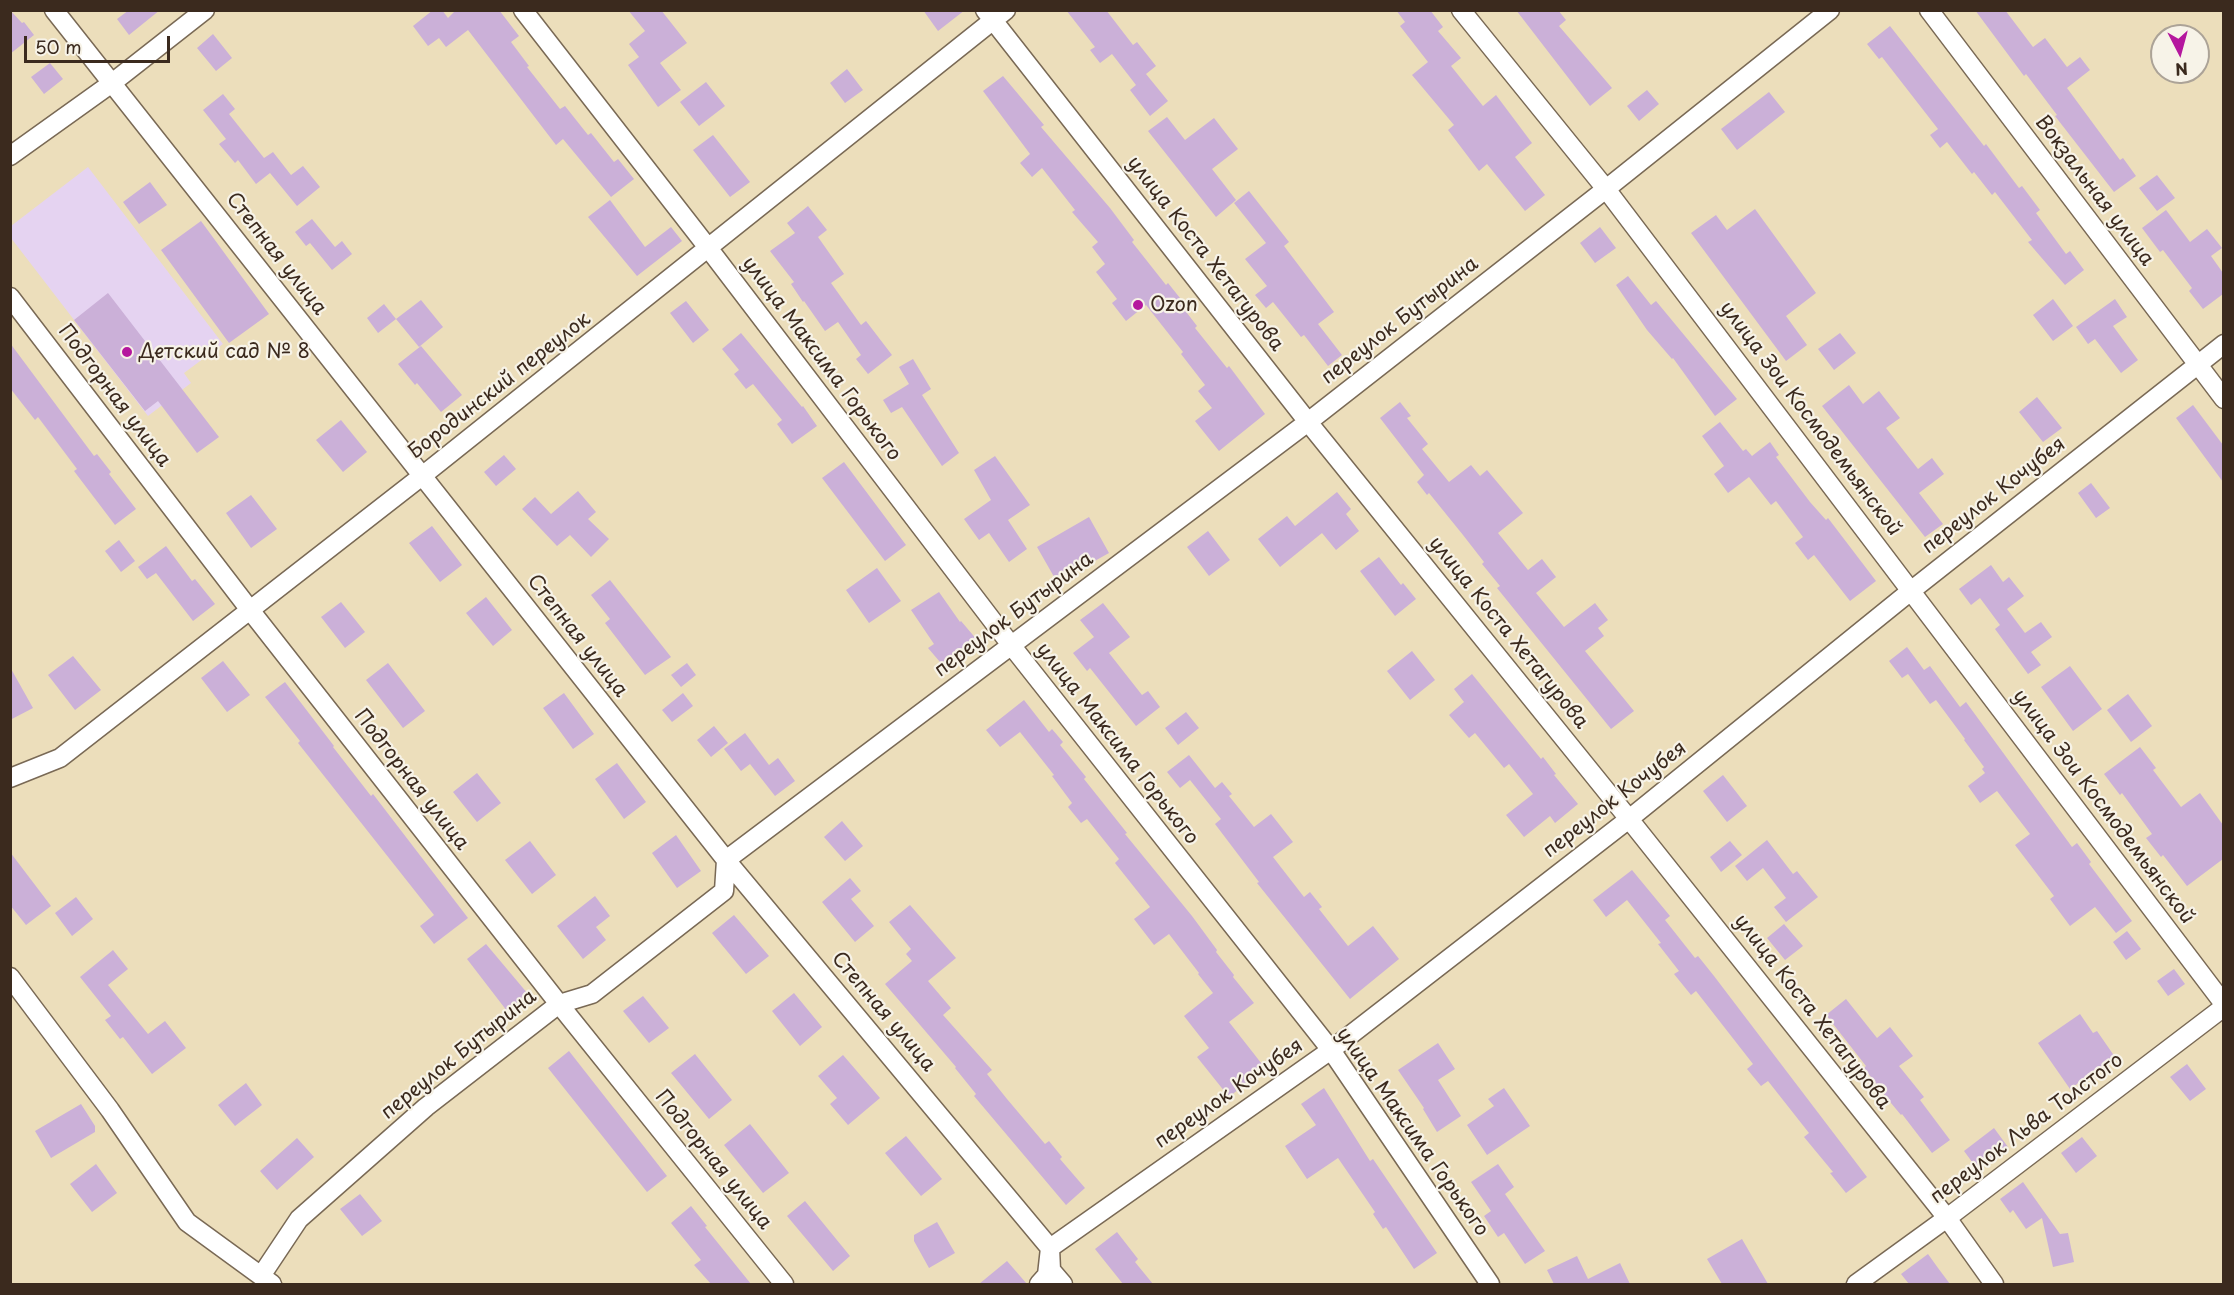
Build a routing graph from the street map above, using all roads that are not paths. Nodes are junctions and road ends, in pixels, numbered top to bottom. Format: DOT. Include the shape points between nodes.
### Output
graph roads {
  1 [pos="54,10"];
  2 [pos="205,10"];
  3 [pos="523,10"];
  4 [pos="1461,10"];
  5 [pos="1830,10"];
  6 [pos="1929,10"];
  7 [pos="995,14"];
  8 [pos="112,83"];
  9 [pos="10,156"];
  10 [pos="1606,189"];
  11 [pos="709,249"];
  12 [pos="10,297"];
  13 [pos="2223,344"];
  14 [pos="2197,365"];
  15 [pos="2223,399"];
  16 [pos="1308,422"];
  17 [pos="422,476"];
  18 [pos="1912,590"];
  19 [pos="250,610"];
  20 [pos="1011,645"];
  21 [pos="10,778"];
  22 [pos="1629,819"];
  23 [pos="726,860"];
  24 [pos="10,977"];
  25 [pos="559,1004"];
  26 [pos="2223,1006"];
  27 [pos="1331,1050"];
  28 [pos="1947,1218"];
  29 [pos="1050,1248"];
  30 [pos="266,1280"];
  31 [pos="784,1284"];
  32 [pos="1040,1284"];
  33 [pos="1063,1284"];
  34 [pos="1490,1284"];
  35 [pos="1857,1284"];
  36 [pos="1994,1284"];
  1 -- 8 [label="street, Степная улица"];
  2 -- 8 [label="street"];
  3 -- 11 [label="street, улица Максима Горького"];
  4 -- 10 [label="street, улица Зои Космодемьянской"];
  5 -- 10 [label="street, переулок Бутырина"];
  6 -- 14 [label="street, Вокзальная улица"];
  7 -- 11 [label="street, Бородинский переулок"];
  7 -- 16 [label="street, улица Коста Хетагурова"];
  8 -- 9 [label="street"];
  8 -- 17 [label="street, Степная улица"];
  10 -- 16 [label="street, переулок Бутырина"];
  10 -- 18 [label="street, улица Зои Космодемьянской"];
  11 -- 17 [label="street, Бородинский переулок"];
  11 -- 20 [label="street, улица Максима Горького"];
  12 -- 19 [label="street, Подгорная улица"];
  13 -- 14 [label="street, переулок Кочубея"];
  14 -- 15 [label="street, Вокзальная улица"];
  14 -- 18 [label="street, переулок Кочубея"];
  16 -- 20 [label="street, переулок Бутырина"];
  16 -- 22 [label="street, улица Коста Хетагурова"];
  17 -- 19 [label="street, Бородинский переулок"];
  17 -- 23 [label="street, Степная улица"];
  18 -- 22 [label="street, переулок Кочубея"];
  18 -- 26 [label="street, улица Зои Космодемьянской"];
  19 -- 21 [label="street, Бородинский переулок" via="60,758"];
  19 -- 25 [label="street, Подгорная улица"];
  20 -- 23 [label="street, переулок Бутырина"];
  20 -- 27 [label="street, улица Максима Горького"];
  22 -- 27 [label="street, переулок Кочубея"];
  22 -- 28 [label="street, улица Коста Хетагурова"];
  23 -- 25 [label="street, переулок Бутырина" via="724,891 592,994"];
  23 -- 29 [label="street, Степная улица"];
  24 -- 30 [label="street" via="110,1110 186,1222"];
  25 -- 30 [label="street, переулок Бутырина" via="426,1107 299,1219"];
  25 -- 31 [label="street, Подгорная улица"];
  26 -- 28 [label="street, переулок Льва Толстого"];
  27 -- 29 [label="street, переулок Кочубея"];
  27 -- 34 [label="street, улица Максима Горького"];
  28 -- 35 [label="street, переулок Льва Толстого"];
  28 -- 36 [label="street, улица Коста Хетагурова"];
  29 -- 32 [label="street" via="1047,1275"];
  29 -- 33 [label="street, Степная улица" via="1051,1270"];
}
